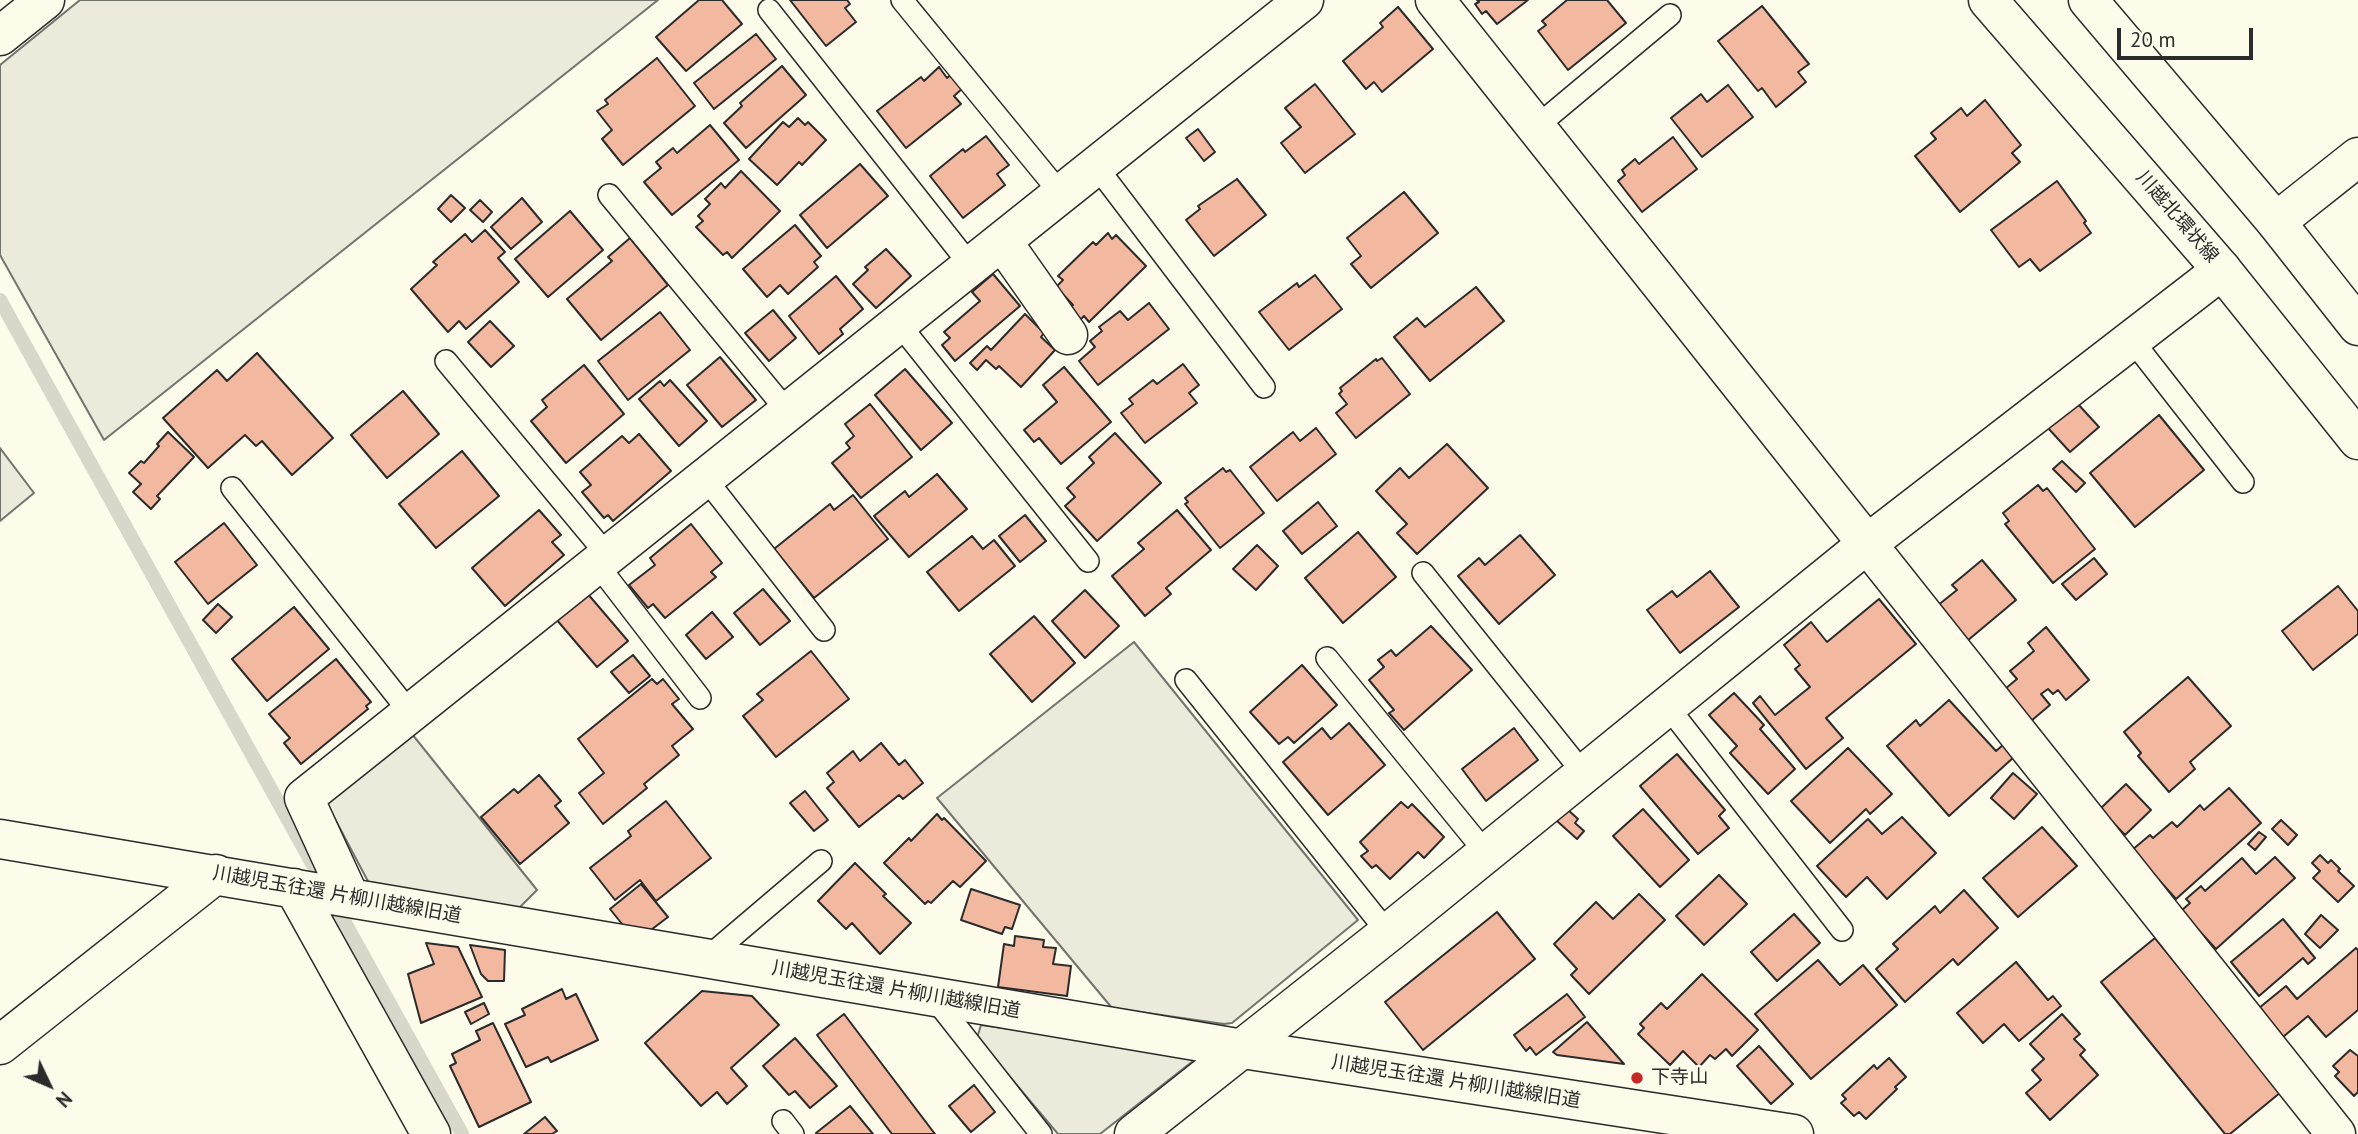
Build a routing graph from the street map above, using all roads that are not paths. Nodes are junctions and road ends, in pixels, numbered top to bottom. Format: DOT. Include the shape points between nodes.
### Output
graph roads {
  1 [pos="45,0"];
  2 [pos="902,0"];
  3 [pos="1304,0"];
  4 [pos="1435,0"];
  5 [pos="1988,0"];
  6 [pos="2088,0"];
  7 [pos="769,10"];
  8 [pos="1670,15"];
  9 [pos="0,36"];
  10 [pos="1536,127"];
  11 [pos="2358,157"];
  12 [pos="1096,166"];
  13 [pos="1061,194"];
  14 [pos="609,195"];
  15 [pos="2276,222"];
  16 [pos="1002,241"];
  17 [pos="971,266"];
  18 [pos="2222,270"];
  19 [pos="899,324"];
  20 [pos="2358,326"];
  21 [pos="1068,335"];
  22 [pos="2132,340"];
  23 [pos="446,361"];
  24 [pos="1264,387"];
  25 [pos="788,412"];
  26 [pos="2358,440"];
  27 [pos="705,478"];
  28 [pos="2243,482"];
  29 [pos="232,488"];
  30 [pos="1867,544"];
  31 [pos="603,560"];
  32 [pos="1088,561"];
  33 [pos="1423,573"];
  34 [pos="824,631"];
  35 [pos="1327,657"];
  36 [pos="1186,680"];
  37 [pos="699,698"];
  38 [pos="1668,707"];
  39 [pos="411,714"];
  40 [pos="1584,774"];
  41 [pos="0,839"];
  42 [pos="1486,853"];
  43 [pos="821,861"];
  44 [pos="216,874"];
  45 [pos="294,888"];
  46 [pos="350,898"];
  47 [pos="1842,930"];
  48 [pos="1388,933"];
  49 [pos="707,958"];
  50 [pos="933,997"];
  51 [pos="0,1045"];
  52 [pos="1243,1049"];
  53 [pos="431,1134"];
  54 [pos="1041,1134"];
  55 [pos="1134,1134"];
  56 [pos="1794,1134"];
  57 [pos="2336,1134"];
  1 -- 9 [label="street"];
  2 -- 13 [label="lane"];
  3 -- 12 [label="street"];
  4 -- 10 [label="street"];
  5 -- 18 [label="street, 川越北環状線"];
  6 -- 15 [label="street"];
  7 -- 17 [label="lane"];
  8 -- 10 [label="lane"];
  10 -- 30 [label="street"];
  11 -- 15 [label="street"];
  12 -- 13 [label="street"];
  12 -- 24 [label="lane"];
  13 -- 16 [label="street"];
  14 -- 25 [label="lane"];
  15 -- 20 [label="street"];
  16 -- 17 [label="street"];
  16 -- 21 [label="street"];
  17 -- 19 [label="street"];
  18 -- 22 [label="street"];
  18 -- 26 [label="street, 川越北環状線"];
  19 -- 25 [label="street"];
  19 -- 32 [label="lane"];
  22 -- 28 [label="lane"];
  22 -- 30 [label="street"];
  23 -- 31 [label="lane"];
  25 -- 27 [label="street"];
  27 -- 31 [label="street"];
  27 -- 34 [label="lane"];
  29 -- 39 [label="lane"];
  30 -- 38 [label="street"];
  30 -- 57 [label="street"];
  31 -- 37 [label="lane"];
  31 -- 39 [label="street"];
  33 -- 40 [label="lane"];
  35 -- 42 [label="lane"];
  36 -- 48 [label="lane"];
  38 -- 40 [label="street"];
  38 -- 47 [label="lane"];
  39 -- 46 [label="street" via="304,799"];
  40 -- 42 [label="street"];
  41 -- 44 [label="street, 川越児玉往還 片柳川越線旧道"];
  42 -- 48 [label="street"];
  43 -- 49 [label="lane"];
  44 -- 45 [label="street, 川越児玉往還 片柳川越線旧道"];
  44 -- 51 [label="street"];
  45 -- 46 [label="street, 川越児玉往還 片柳川越線旧道"];
  45 -- 53 [label="street"];
  46 -- 49 [label="street, 川越児玉往還 片柳川越線旧道"];
  48 -- 52 [label="street"];
  49 -- 50 [label="street, 川越児玉往還 片柳川越線旧道"];
  50 -- 52 [label="street, 川越児玉往還 片柳川越線旧道"];
  50 -- 54 [label="lane"];
  52 -- 55 [label="street"];
  52 -- 56 [label="street, 川越児玉往還 片柳川越線旧道"];
}
